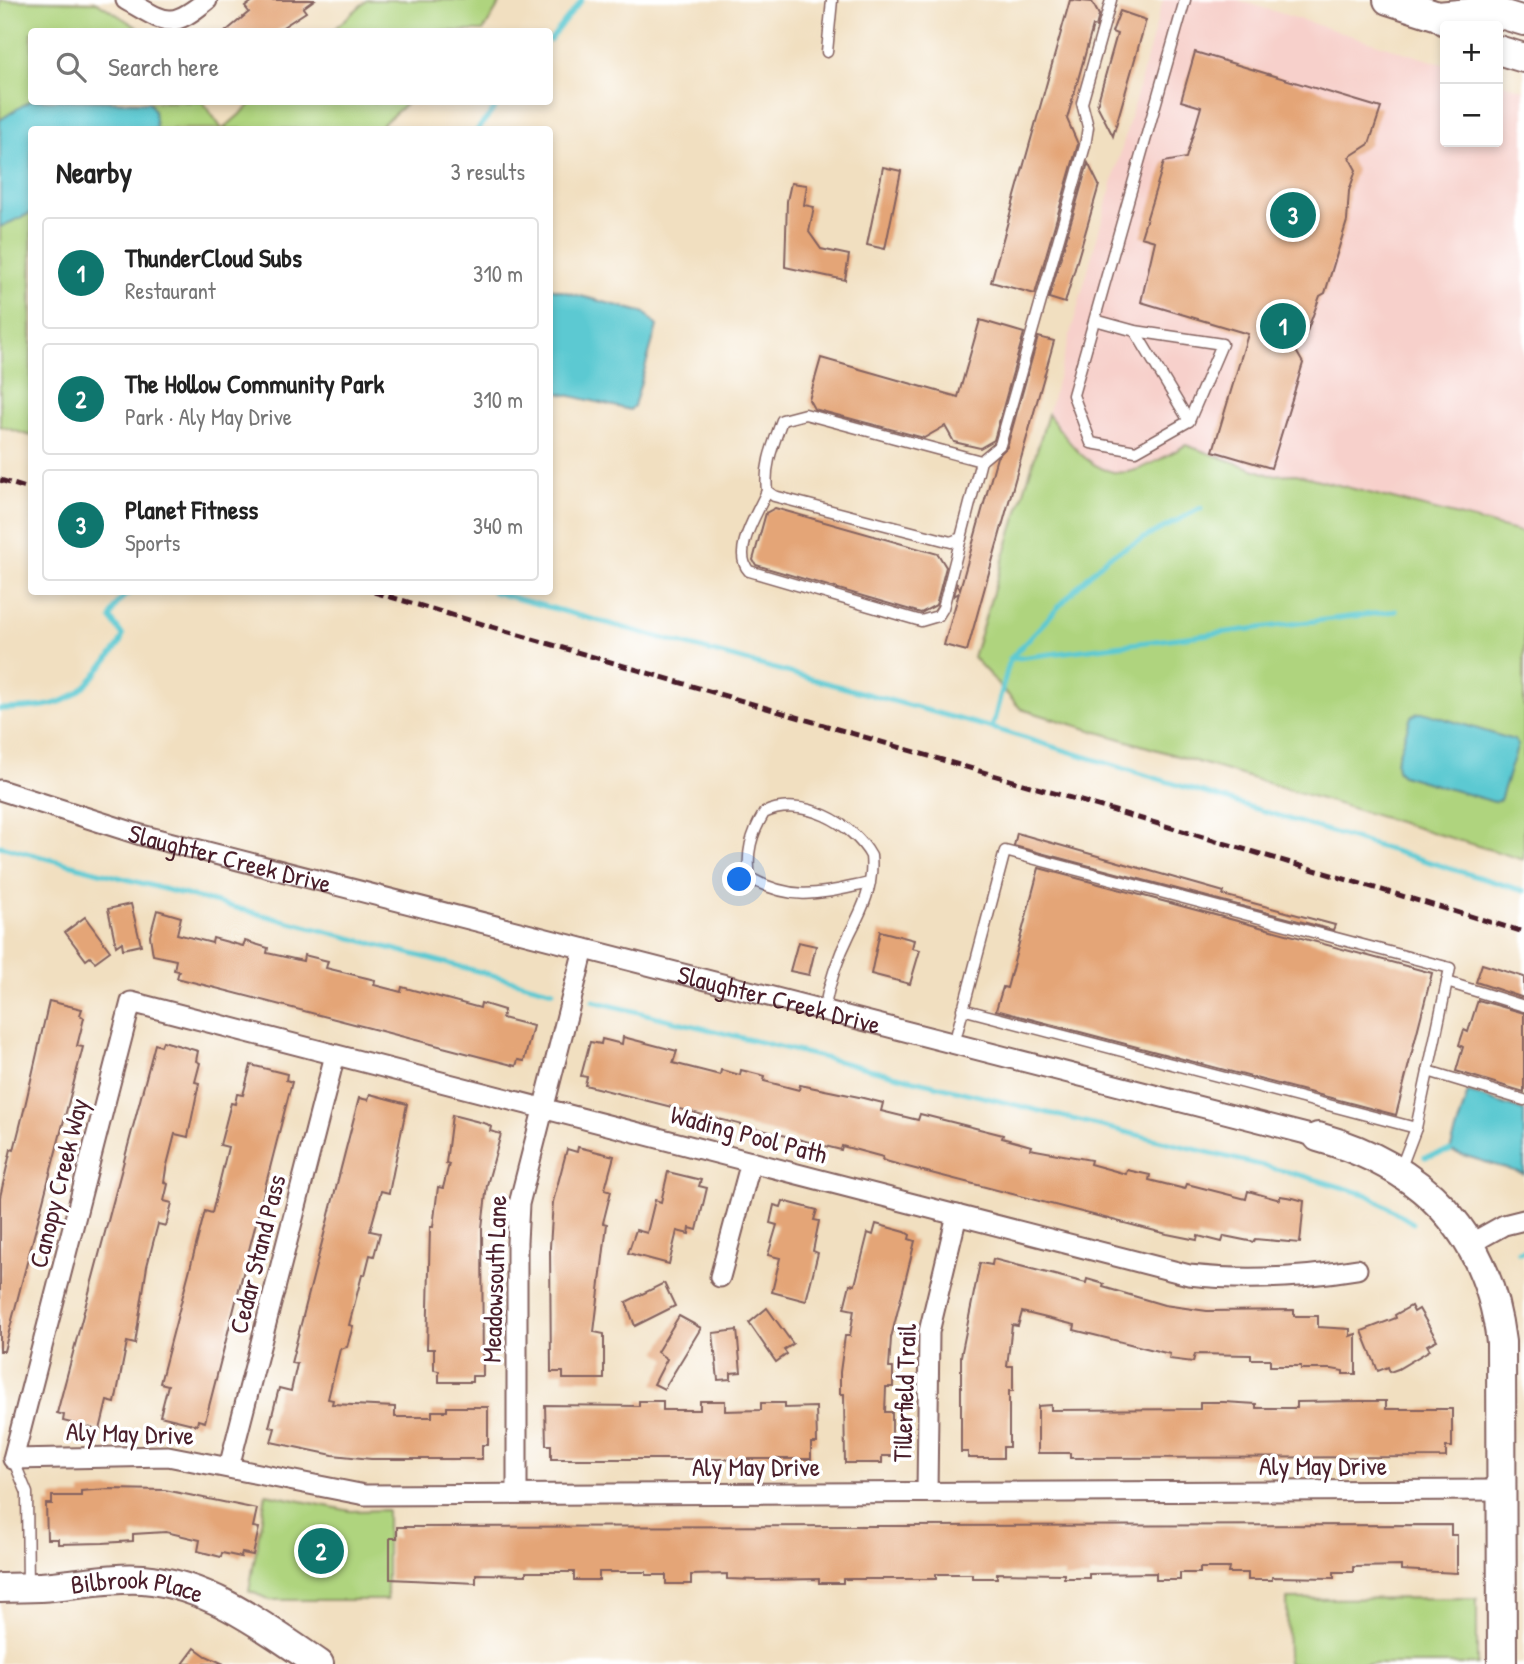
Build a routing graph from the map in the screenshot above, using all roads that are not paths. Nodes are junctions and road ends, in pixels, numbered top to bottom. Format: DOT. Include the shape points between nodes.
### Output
graph roads {
  1 [pos="126,0"];
  2 [pos="207,0"];
  3 [pos="832,0"];
  4 [pos="1111,0"];
  5 [pos="1185,0"];
  6 [pos="1388,0"];
  7 [pos="1445,21"];
  8 [pos="1524,21"];
  9 [pos="827,52"];
  10 [pos="1503,52"];
  11 [pos="1524,58"];
  12 [pos="1095,320"];
  13 [pos="1135,331"];
  14 [pos="1189,421"];
  15 [pos="981,461"];
  16 [pos="767,491"];
  17 [pos="961,538"];
  18 [pos="0,790"];
  19 [pos="870,883"];
  20 [pos="584,949"];
  21 [pos="1447,982"];
  22 [pos="131,1002"];
  23 [pos="1524,1006"];
  24 [pos="962,1009"];
  25 [pos="824,1010"];
  26 [pos="954,1045"];
  27 [pos="335,1055"];
  28 [pos="1428,1071"];
  29 [pos="1524,1100"];
  30 [pos="542,1108"];
  31 [pos="1416,1128"];
  32 [pos="1318,1137"];
  33 [pos="751,1161"];
  34 [pos="1400,1171"];
  35 [pos="957,1215"];
  36 [pos="1524,1220"];
  37 [pos="1470,1244"];
  38 [pos="1357,1269"];
  39 [pos="720,1278"];
  40 [pos="13,1458"];
  41 [pos="229,1467"];
  42 [pos="1503,1490"];
  43 [pos="927,1492"];
  44 [pos="517,1493"];
  45 [pos="27,1587"];
  46 [pos="319,1664"];
  47 [pos="1502,1664"];
  1 -- 2 [label="street" via="164,22 181,20"];
  3 -- 9 [label="lane"];
  4 -- 15 [label="lane" via="1082,103 1088,127 1085,146 1000,445"];
  5 -- 12 [label="lane"];
  6 -- 7 [label="street"];
  7 -- 8 [label="street" via="1491,11"];
  10 -- 11 [label="street"];
  12 -- 13 [label="lane"];
  12 -- 14 [label="lane" via="1073,395 1091,443 1136,451"];
  13 -- 14 [label="lane"];
  13 -- 14 [label="lane" via="1222,344"];
  15 -- 16 [label="lane" via="805,414 793,415 782,420 766,463"];
  15 -- 17 [label="lane"];
  16 -- 17 [label="lane" via="951,542"];
  16 -- 17 [label="lane" via="741,552 742,563 750,571 920,621 938,616 943,608"];
  18 -- 20 [label="street, Slaughter Creek Drive" via="141,835"];
  19 -- 19 [label="lane" via="871,856 864,843 833,820 788,806 764,813 755,828 746,856 750,877 774,891 807,895"];
  19 -- 25 [label="lane"];
  20 -- 25 [label="street, Slaughter Creek Drive"];
  20 -- 30 [label="street, Meadowsouth Lane"];
  21 -- 23 [label="lane"];
  21 -- 24 [label="lane" via="1450,968 1004,851"];
  21 -- 28 [label="lane"];
  22 -- 27 [label="street, Wading Pool Path"];
  22 -- 40 [label="street, Canopy Creek Way"];
  24 -- 26 [label="lane"];
  24 -- 31 [label="lane"];
  25 -- 26 [label="street, Slaughter Creek Drive"];
  26 -- 32 [label="street, Slaughter Creek Drive"];
  27 -- 30 [label="street, Wading Pool Path"];
  27 -- 41 [label="street, Cedar Stand Pass"];
  28 -- 29 [label="lane"];
  28 -- 31 [label="lane"];
  30 -- 33 [label="street, Wading Pool Path"];
  30 -- 44 [label="street, Meadowsouth Lane" via="517,1223"];
  31 -- 34 [label="lane"];
  32 -- 34 [label="street, Slaughter Creek Drive" via="1355,1147"];
  33 -- 35 [label="street, Wading Pool Path"];
  33 -- 39 [label="street"];
  34 -- 37 [label="street, Slaughter Creek Drive" via="1436,1201"];
  35 -- 38 [label="street, Wading Pool Path" via="1210,1278"];
  35 -- 43 [label="street, Tillerfield Trail" via="929,1332"];
  36 -- 37 [label="street" via="1504,1225"];
  37 -- 42 [label="street, Slaughter Creek Drive" via="1499,1320"];
  40 -- 41 [label="street, Aly May Drive" via="146,1455"];
  40 -- 45 [label="lane" via="27,1493"];
  41 -- 44 [label="street, Aly May Drive" via="351,1494"];
  42 -- 43 [label="street, Aly May Drive"];
  42 -- 47 [label="street, Slaughter Creek Drive"];
  43 -- 44 [label="street, Aly May Drive"];
  45 -- 46 [label="street, Bilbrook Place" via="219,1601"];
}
